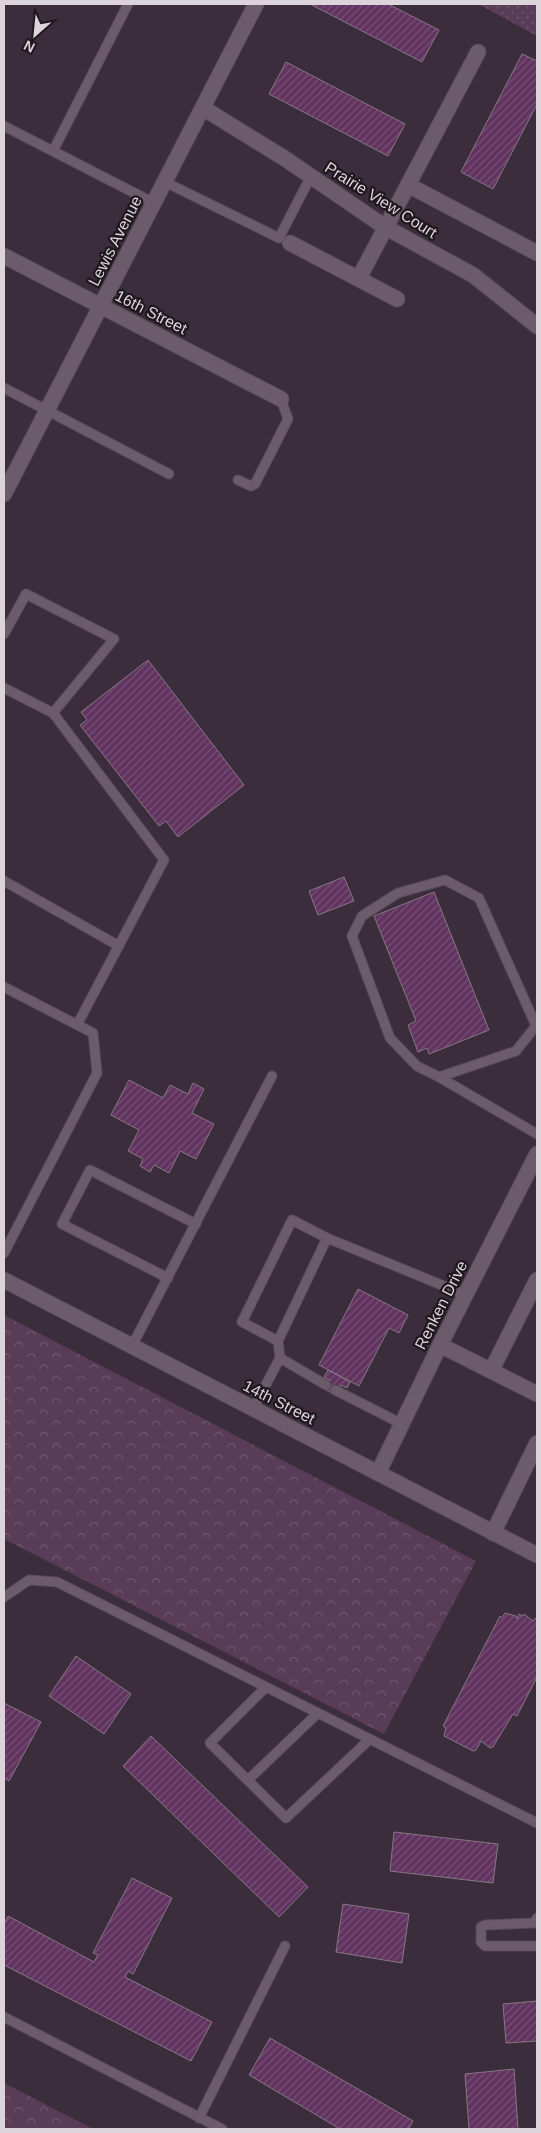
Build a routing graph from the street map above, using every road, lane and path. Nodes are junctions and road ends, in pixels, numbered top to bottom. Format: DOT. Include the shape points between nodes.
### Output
graph roads {
  1 [pos="128,4"];
  2 [pos="256,4"];
  3 [pos="478,52"];
  4 [pos="203,108"];
  5 [pos="4,126"];
  6 [pos="52,151"];
  7 [pos="311,176"];
  8 [pos="165,182"];
  9 [pos="410,186"];
  10 [pos="154,203"];
  11 [pos="385,228"];
  12 [pos="290,243"];
  13 [pos="537,254"];
  14 [pos="4,256"];
  15 [pos="359,278"];
  16 [pos="397,299"];
  17 [pos="101,306"];
  18 [pos="536,324"];
  19 [pos="4,388"];
  20 [pos="282,399"];
  21 [pos="47,411"];
  22 [pos="169,474"];
  23 [pos="238,480"];
  24 [pos="4,494"];
  25 [pos="4,634"];
  26 [pos="4,688"];
  27 [pos="53,713"];
  28 [pos="4,881"];
  29 [pos="119,946"];
  30 [pos="4,987"];
  31 [pos="77,1024"];
  32 [pos="536,1028"];
  33 [pos="272,1076"];
  34 [pos="439,1077"];
  35 [pos="537,1134"];
  36 [pos="537,1154"];
  37 [pos="196,1224"];
  38 [pos="328,1238"];
  39 [pos="4,1253"];
  40 [pos="168,1278"];
  41 [pos="4,1280"];
  42 [pos="537,1280"];
  43 [pos="466,1295"];
  44 [pos="278,1341"];
  45 [pos="440,1345"];
  46 [pos="132,1346"];
  47 [pos="280,1358"];
  48 [pos="491,1371"];
  49 [pos="326,1385"];
  50 [pos="335,1390"];
  51 [pos="537,1394"];
  52 [pos="253,1408"];
  53 [pos="402,1424"];
  54 [pos="537,1443"];
  55 [pos="378,1473"];
  56 [pos="493,1532"];
  57 [pos="537,1555"];
  58 [pos="4,1597"];
  59 [pos="266,1687"];
  60 [pos="318,1713"];
  61 [pos="370,1739"];
  62 [pos="248,1780"];
  63 [pos="537,1823"];
  64 [pos="537,1918"];
  65 [pos="285,1946"];
  66 [pos="537,1946"];
  67 [pos="4,2016"];
  68 [pos="199,2118"];
  69 [pos="222,2129"];
  1 -- 6 [label="lane"];
  2 -- 4 [label="street, Lewis Avenue"];
  3 -- 9 [label="street"];
  4 -- 7 [label="street, Prairie View Court"];
  4 -- 8 [label="street, Lewis Avenue"];
  5 -- 6 [label="lane"];
  6 -- 10 [label="lane"];
  7 -- 8 [label="lane" via="279,238"];
  7 -- 11 [label="street, Prairie View Court"];
  8 -- 10 [label="street, Lewis Avenue"];
  9 -- 11 [label="street"];
  9 -- 13 [label="street"];
  10 -- 17 [label="street, Lewis Avenue"];
  11 -- 15 [label="street"];
  11 -- 18 [label="street, Prairie View Court" via="473,275"];
  12 -- 15 [label="street"];
  14 -- 17 [label="street, 16th Street"];
  15 -- 16 [label="street"];
  17 -- 20 [label="street, 16th Street"];
  17 -- 21 [label="street, Lewis Avenue"];
  19 -- 21 [label="lane"];
  20 -- 23 [label="lane" via="288,419 256,484 251,486"];
  21 -- 22 [label="lane"];
  21 -- 24 [label="street, Lewis Avenue"];
  25 -- 27 [label="lane" via="26,594 114,639"];
  26 -- 27 [label="lane"];
  27 -- 29 [label="lane" via="164,860"];
  28 -- 29 [label="lane"];
  29 -- 31 [label="lane"];
  30 -- 31 [label="lane"];
  31 -- 39 [label="lane" via="94,1033 97,1073"];
  32 -- 34 [label="lane" via="516,1051"];
  32 -- 34 [label="lane" via="479,898 445,880 398,893 362,916 352,936 390,1038 417,1066"];
  33 -- 37 [label="lane"];
  34 -- 35 [label="lane"];
  36 -- 43 [label="street, Renken Drive"];
  37 -- 40 [label="lane"];
  37 -- 40 [label="lane" via="90,1170 62,1224"];
  38 -- 43 [label="lane"];
  38 -- 44 [label="lane"];
  38 -- 44 [label="lane" via="292,1220 242,1322"];
  40 -- 46 [label="lane"];
  41 -- 46 [label="street, 14th Street"];
  42 -- 48 [label="street"];
  43 -- 45 [label="street, Renken Drive"];
  44 -- 47 [label="lane"];
  45 -- 48 [label="street"];
  45 -- 53 [label="street, Renken Drive"];
  46 -- 52 [label="street, 14th Street"];
  47 -- 49 [label="lane"];
  47 -- 52 [label="lane"];
  48 -- 51 [label="street"];
  50 -- 53 [label="lane"];
  52 -- 55 [label="street, 14th Street"];
  53 -- 55 [label="street, Renken Drive"];
  54 -- 56 [label="street"];
  55 -- 56 [label="street, 14th Street"];
  56 -- 57 [label="street, 14th Street"];
  58 -- 59 [label="lane" via="29,1580 56,1582"];
  59 -- 60 [label="lane"];
  59 -- 62 [label="lane" via="210,1743"];
  60 -- 61 [label="lane"];
  60 -- 62 [label="lane"];
  61 -- 62 [label="lane" via="286,1818"];
  61 -- 63 [label="lane"];
  64 -- 66 [label="lane" via="534,1923 485,1925 481,1928 481,1942 485,1946"];
  65 -- 68 [label="lane"];
  67 -- 68 [label="lane"];
  68 -- 69 [label="lane"];
}
